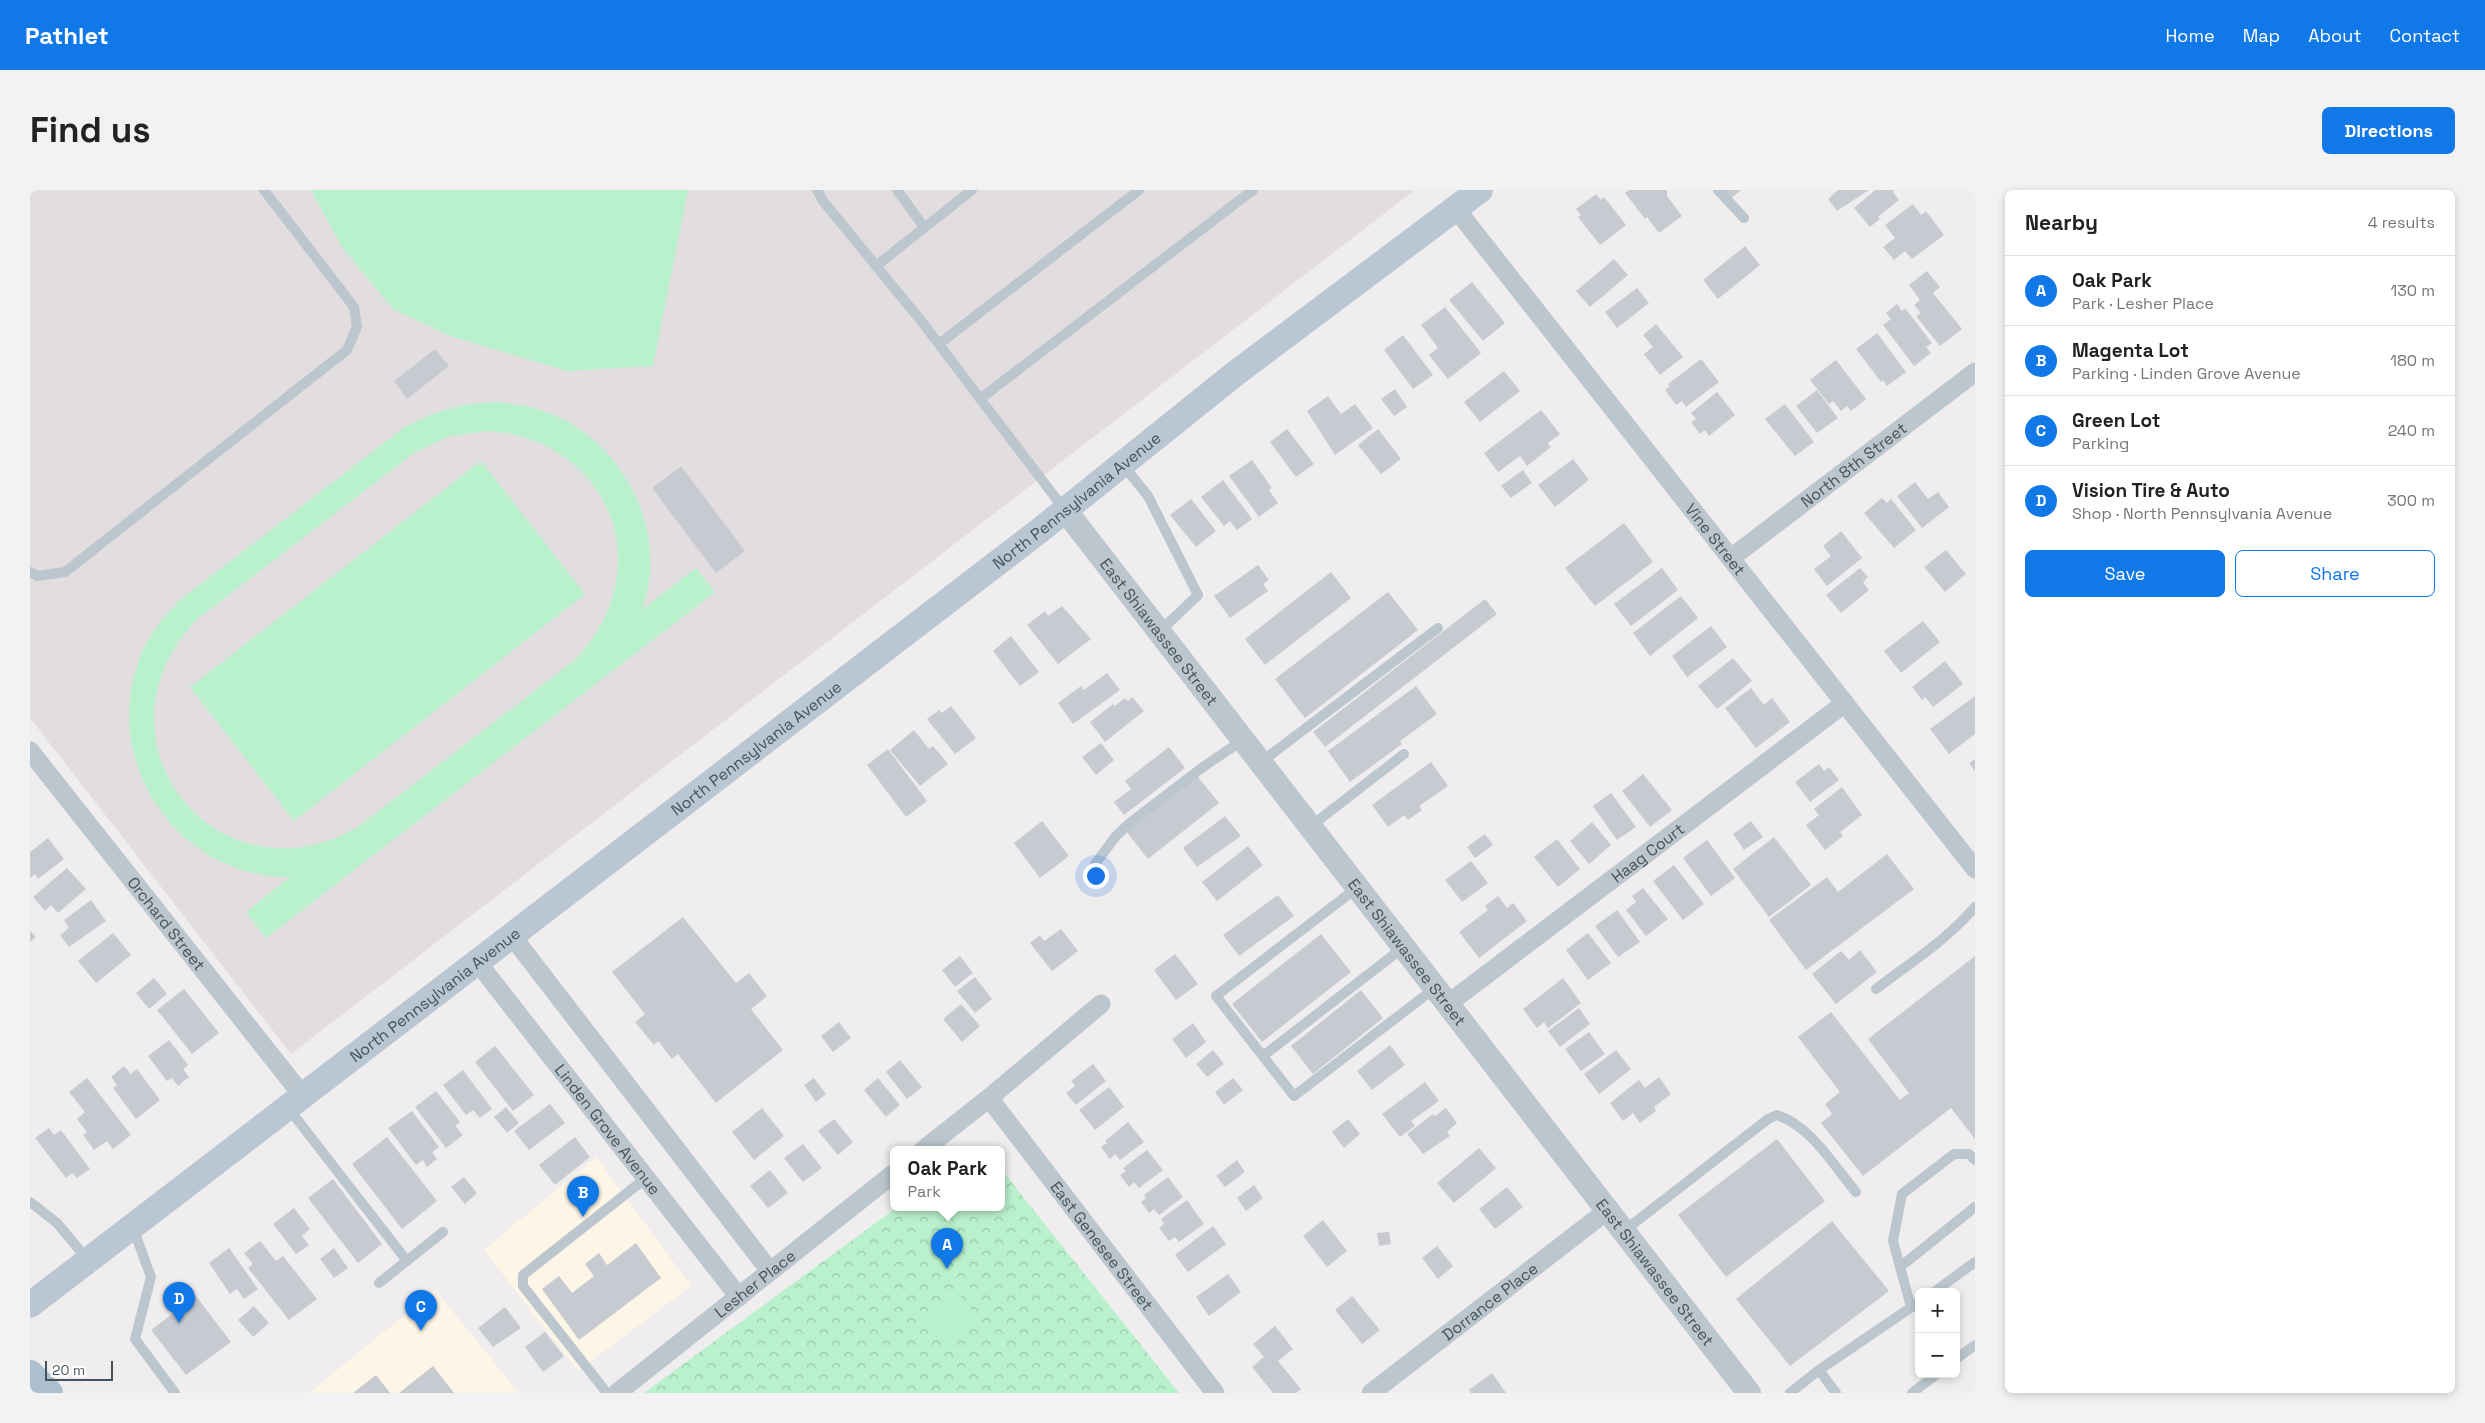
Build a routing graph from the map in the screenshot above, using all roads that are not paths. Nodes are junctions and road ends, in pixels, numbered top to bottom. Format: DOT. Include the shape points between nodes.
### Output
graph roads {
  1 [pos="264,190"];
  2 [pos="818,190"];
  3 [pos="897,190"];
  4 [pos="972,190"];
  5 [pos="1139,190"];
  6 [pos="1253,190"];
  7 [pos="1480,190"];
  8 [pos="1718,190"];
  9 [pos="1456,208"];
  10 [pos="1744,218"];
  11 [pos="924,227"];
  12 [pos="876,266"];
  13 [pos="939,344"];
  14 [pos="1975,372"];
  15 [pos="980,399"];
  16 [pos="1123,465"];
  17 [pos="1065,510"];
  18 [pos="1731,558"];
  19 [pos="30,572"];
  20 [pos="1438,628"];
  21 [pos="1160,631"];
  22 [pos="1845,703"];
  23 [pos="1244,739"];
  24 [pos="30,751"];
  25 [pos="1404,754"];
  26 [pos="1262,762"];
  27 [pos="1311,826"];
  28 [pos="1095,864"];
  29 [pos="1975,869"];
  30 [pos="1358,886"];
  31 [pos="1975,906"];
  32 [pos="512,936"];
  33 [pos="1404,946"];
  34 [pos="478,963"];
  35 [pos="1876,989"];
  36 [pos="1442,995"];
  37 [pos="1101,1004"];
  38 [pos="1263,1056"];
  39 [pos="989,1098"];
  40 [pos="296,1102"];
  41 [pos="928,1146"];
  42 [pos="1975,1160"];
  43 [pos="890,1176"];
  44 [pos="646,1178"];
  45 [pos="1856,1192"];
  46 [pos="30,1202"];
  47 [pos="1975,1207"];
  48 [pos="1608,1210"];
  49 [pos="133,1227"];
  50 [pos="1624,1231"];
  51 [pos="443,1232"];
  52 [pos="88,1261"];
  53 [pos="407,1261"];
  54 [pos="1975,1262"];
  55 [pos="1900,1267"];
  56 [pos="770,1271"];
  57 [pos="379,1283"];
  58 [pos="1939,1288"];
  59 [pos="739,1297"];
  60 [pos="30,1305"];
  61 [pos="1915,1305"];
  62 [pos="1975,1345"];
  63 [pos="1960,1357"];
  64 [pos="1819,1370"];
  65 [pos="30,1374"];
  66 [pos="1932,1378"];
  67 [pos="49,1393"];
  68 [pos="174,1393"];
  69 [pos="606,1393"];
  70 [pos="617,1393"];
  71 [pos="1215,1393"];
  72 [pos="1371,1393"];
  73 [pos="1749,1393"];
  74 [pos="1790,1393"];
  75 [pos="1836,1393"];
  76 [pos="1912,1393"];
  1 -- 19 [label="lane" via="354,307 357,327 347,350 65,572 37,576"];
  2 -- 12 [label="lane" via="823,201"];
  3 -- 11 [label="lane"];
  4 -- 11 [label="lane"];
  5 -- 13 [label="lane"];
  6 -- 15 [label="lane"];
  7 -- 9 [label="main road, North Pennsylvania Avenue"];
  8 -- 10 [label="lane"];
  9 -- 16 [label="main road, North Pennsylvania Avenue" via="1236,373"];
  9 -- 18 [label="street, Vine Street"];
  11 -- 12 [label="lane"];
  12 -- 13 [label="lane"];
  13 -- 15 [label="lane"];
  14 -- 18 [label="street, North 8th Street"];
  15 -- 17 [label="lane"];
  16 -- 17 [label="main road, North Pennsylvania Avenue"];
  16 -- 21 [label="lane" via="1148,496 1198,595"];
  17 -- 21 [label="street, East Shiawassee Street"];
  17 -- 32 [label="main road, North Pennsylvania Avenue"];
  18 -- 22 [label="street, Vine Street"];
  20 -- 26 [label="lane"];
  21 -- 23 [label="street, East Shiawassee Street"];
  22 -- 29 [label="street, Vine Street"];
  22 -- 36 [label="street, Haag Court"];
  23 -- 26 [label="street, East Shiawassee Street"];
  23 -- 28 [label="lane" via="1131,822"];
  24 -- 40 [label="street, Orchard Street"];
  25 -- 27 [label="lane"];
  26 -- 27 [label="street, East Shiawassee Street"];
  27 -- 30 [label="street, East Shiawassee Street"];
  30 -- 33 [label="street, East Shiawassee Street"];
  30 -- 38 [label="lane" via="1216,996"];
  31 -- 35 [label="lane" via="1946,936"];
  32 -- 34 [label="main road, North Pennsylvania Avenue"];
  32 -- 56 [label="street"];
  33 -- 36 [label="street, East Shiawassee Street"];
  33 -- 38 [label="lane"];
  34 -- 40 [label="main road, North Pennsylvania Avenue"];
  34 -- 44 [label="street, Linden Grove Avenue"];
  36 -- 38 [label="lane" via="1294,1096"];
  36 -- 48 [label="street, East Shiawassee Street"];
  37 -- 39 [label="street"];
  39 -- 41 [label="street"];
  39 -- 71 [label="street, East Genesee Street"];
  40 -- 49 [label="main road, North Pennsylvania Avenue"];
  40 -- 53 [label="lane"];
  42 -- 55 [label="lane" via="1969,1154 1954,1154 1902,1194 1893,1240"];
  43 -- 56 [label="street, Lesher Place"];
  44 -- 59 [label="street, Linden Grove Avenue"];
  44 -- 69 [label="lane" via="523,1274 523,1286"];
  45 -- 50 [label="lane" via="1802,1127 1777,1115"];
  46 -- 52 [label="lane" via="57,1223"];
  47 -- 55 [label="lane"];
  48 -- 50 [label="street, East Shiawassee Street"];
  48 -- 72 [label="street, Dorrance Place"];
  49 -- 52 [label="main road, North Pennsylvania Avenue"];
  49 -- 68 [label="lane" via="151,1277 135,1339"];
  50 -- 73 [label="street, East Shiawassee Street"];
  51 -- 53 [label="lane"];
  52 -- 60 [label="main road, North Pennsylvania Avenue"];
  53 -- 57 [label="lane"];
  54 -- 58 [label="lane"];
  55 -- 61 [label="lane"];
  56 -- 59 [label="street, Lesher Place"];
  59 -- 70 [label="street, Lesher Place"];
  61 -- 64 [label="lane"];
  62 -- 63 [label="lane"];
  64 -- 74 [label="lane"];
  64 -- 75 [label="lane"];
  65 -- 67 [label="main road"];
  66 -- 76 [label="lane"];
}
